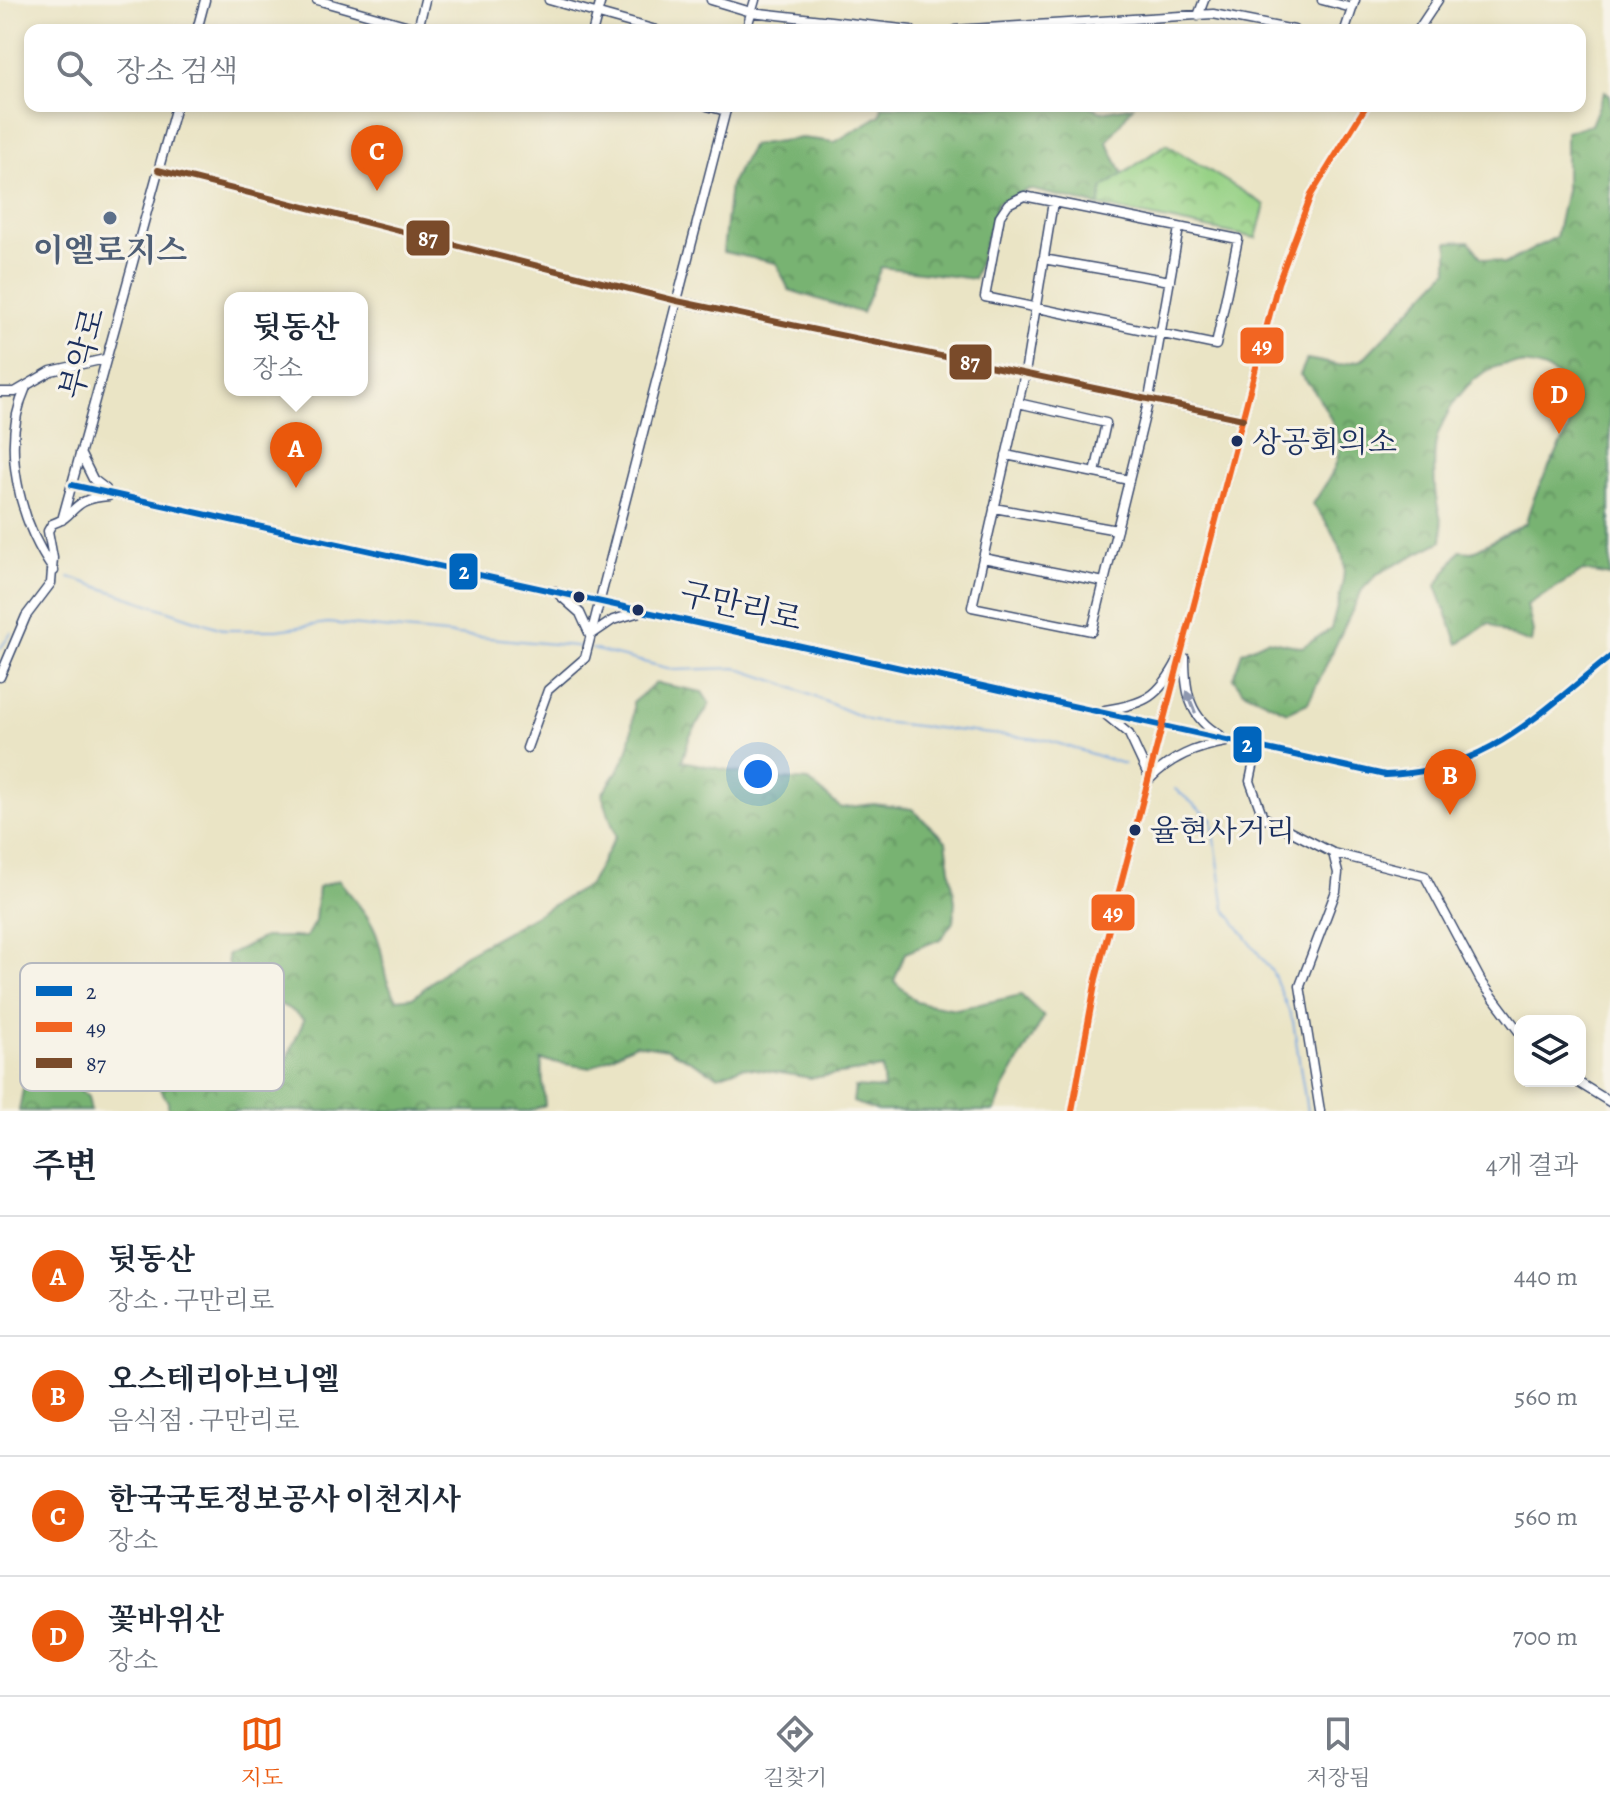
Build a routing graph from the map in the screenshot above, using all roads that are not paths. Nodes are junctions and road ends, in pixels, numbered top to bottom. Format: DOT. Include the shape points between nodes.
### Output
graph roads {
  1 [pos="205,0"];
  2 [pos="317,0"];
  3 [pos="425,0"];
  4 [pos="549,0"];
  5 [pos="601,0"];
  6 [pos="711,0"];
  7 [pos="755,0"];
  8 [pos="1204,0"];
  9 [pos="1322,0"];
  10 [pos="1438,0"];
  11 [pos="1354,4"];
  12 [pos="751,12"];
  13 [pos="597,14"];
  14 [pos="1198,16"];
  15 [pos="199,24"];
  16 [pos="402,24"];
  17 [pos="421,24"];
  18 [pos="594,24"];
  19 [pos="634,24"];
  20 [pos="748,24"];
  21 [pos="858,24"];
  22 [pos="1059,24"];
  23 [pos="1264,24"];
  24 [pos="1347,24"];
  25 [pos="1422,24"];
  26 [pos="174,112"];
  27 [pos="725,112"];
  28 [pos="1362,112"];
  29 [pos="158,170"];
  30 [pos="1053,202"];
  31 [pos="1179,228"];
  32 [pos="1043,259"];
  33 [pos="1170,281"];
  34 [pos="677,301"];
  35 [pos="1035,309"];
  36 [pos="1160,335"];
  37 [pos="105,359"];
  38 [pos="1025,373"];
  39 [pos="26,387"];
  40 [pos="0,392"];
  41 [pos="1149,399"];
  42 [pos="1018,403"];
  43 [pos="1243,419"];
  44 [pos="80,453"];
  45 [pos="1006,455"];
  46 [pos="1095,473"];
  47 [pos="1129,480"];
  48 [pos="72,485"];
  49 [pos="122,496"];
  50 [pos="994,508"];
  51 [pos="62,520"];
  52 [pos="1117,530"];
  53 [pos="983,558"];
  54 [pos="54,571"];
  55 [pos="1104,582"];
  56 [pos="551,588"];
  57 [pos="600,599"];
  58 [pos="649,610"];
  59 [pos="591,636"];
  60 [pos="1185,645"];
  61 [pos="1610,657"];
  62 [pos="0,677"];
  63 [pos="1099,711"];
  64 [pos="1165,725"];
  65 [pos="1232,742"];
  66 [pos="527,748"];
  67 [pos="1257,748"];
  68 [pos="1150,779"];
  69 [pos="1333,853"];
  70 [pos="1514,1025"];
  71 [pos="1586,1087"];
  72 [pos="1610,1102"];
  73 [pos="1072,1111"];
  74 [pos="1320,1111"];
  1 -- 15 [label="street"];
  2 -- 16 [label="street"];
  3 -- 17 [label="street"];
  4 -- 13 [label="street"];
  5 -- 13 [label="street"];
  6 -- 12 [label="street"];
  7 -- 12 [label="street"];
  8 -- 14 [label="street"];
  9 -- 11 [label="street"];
  10 -- 25 [label="street"];
  11 -- 24 [label="street"];
  12 -- 20 [label="street"];
  12 -- 21 [label="street"];
  13 -- 18 [label="street"];
  13 -- 19 [label="street"];
  14 -- 22 [label="street"];
  14 -- 23 [label="street"];
  26 -- 29 [label="street, 부악로"];
  27 -- 34 [label="street"];
  28 -- 43 [label="street" via="1298,222"];
  29 -- 34 [label="street"];
  29 -- 37 [label="street, 부악로"];
  30 -- 31 [label="street"];
  30 -- 32 [label="street"];
  30 -- 35 [label="street" via="1024,196 1008,204 1000,216 985,297"];
  31 -- 33 [label="street"];
  31 -- 36 [label="street" via="1238,239 1216,345"];
  32 -- 33 [label="street"];
  32 -- 35 [label="street"];
  33 -- 36 [label="street"];
  34 -- 38 [label="street"];
  34 -- 57 [label="street"];
  35 -- 36 [label="street"];
  35 -- 38 [label="street"];
  36 -- 41 [label="street"];
  37 -- 39 [label="street" via="51,371"];
  37 -- 44 [label="street, 부악로"];
  38 -- 41 [label="street"];
  38 -- 42 [label="street"];
  39 -- 40 [label="street"];
  39 -- 54 [label="street" via="14,422 14,460 32,531"];
  41 -- 43 [label="street"];
  41 -- 47 [label="street"];
  42 -- 45 [label="street"];
  42 -- 46 [label="street" via="1106,423"];
  43 -- 60 [label="street"];
  44 -- 48 [label="street, 부악로"];
  44 -- 49 [label="street" via="93,479"];
  45 -- 46 [label="street"];
  45 -- 50 [label="street"];
  46 -- 47 [label="street"];
  47 -- 52 [label="street"];
  48 -- 49 [label="street, 구만리로"];
  48 -- 51 [label="street, 부악로"];
  49 -- 51 [label="street" via="80,501"];
  49 -- 56 [label="street, 구만리로"];
  50 -- 52 [label="street"];
  50 -- 53 [label="street"];
  51 -- 54 [label="street, 부악로" via="48,531"];
  52 -- 55 [label="street"];
  53 -- 55 [label="street"];
  53 -- 55 [label="street" via="972,607 1092,631"];
  54 -- 62 [label="street" via="46,593 26,616"];
  56 -- 57 [label="street, 구만리로"];
  56 -- 59 [label="street" via="570,602"];
  57 -- 58 [label="street, 구만리로"];
  57 -- 59 [label="street"];
  58 -- 59 [label="street" via="613,620"];
  58 -- 63 [label="street, 구만리로"];
  59 -- 66 [label="street" via="585,658 548,690"];
  60 -- 63 [label="street" via="1156,694"];
  60 -- 64 [label="street"];
  65 -- 60 [label="street, one-way" via="1210,729 1191,705 1185,687"];
  61 -- 67 [label="street, 구만리로" via="1508,738 1477,757 1438,770 1385,775"];
  63 -- 64 [label="street, 구만리로"];
  63 -- 68 [label="street" via="1129,734"];
  64 -- 65 [label="street, 구만리로"];
  64 -- 68 [label="street"];
  65 -- 67 [label="street, 구만리로"];
  65 -- 68 [label="street" via="1188,752"];
  67 -- 69 [label="street" via="1250,781 1263,817"];
  68 -- 73 [label="street" via="1096,979"];
  69 -- 70 [label="street" via="1425,876 1481,981"];
  69 -- 74 [label="street" via="1336,891 1300,986"];
  71 -- 72 [label="street"];
}
